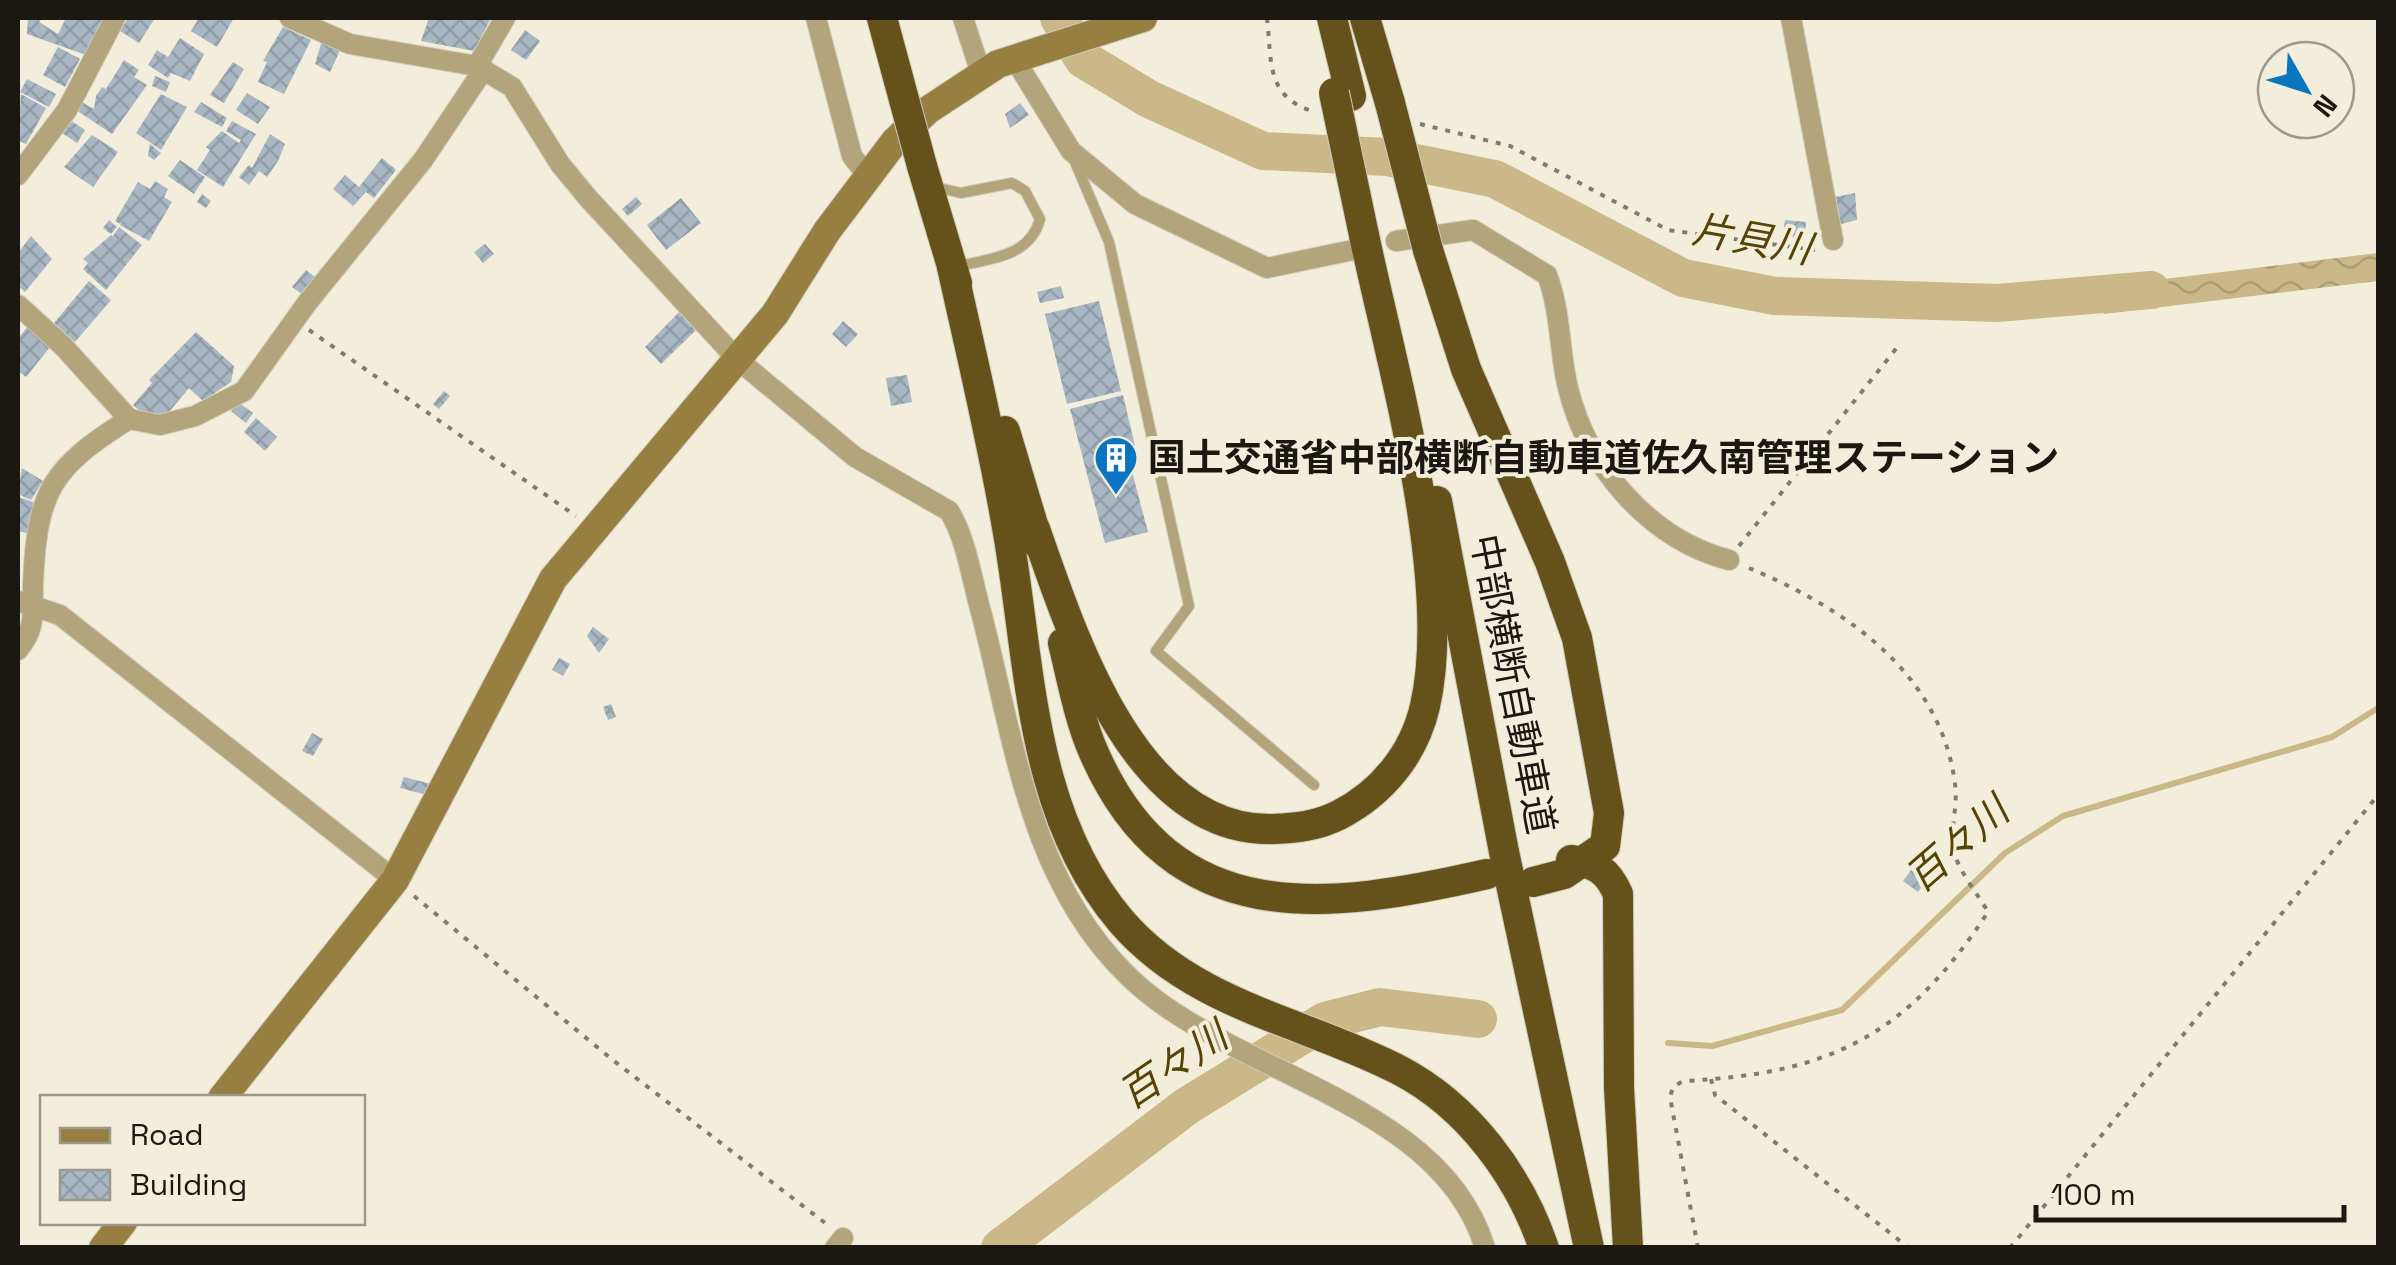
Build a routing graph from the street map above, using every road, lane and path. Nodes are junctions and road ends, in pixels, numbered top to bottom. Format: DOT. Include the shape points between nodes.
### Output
graph roads {
  1 [pos="115,18"];
  2 [pos="290,18"];
  3 [pos="506,18"];
  4 [pos="816,18"];
  5 [pos="882,18"];
  6 [pos="964,18"];
  7 [pos="1267,18"];
  8 [pos="1328,18"];
  9 [pos="1365,18"];
  10 [pos="1791,18"];
  11 [pos="1131,21"];
  12 [pos="1020,56"];
  13 [pos="480,67"];
  14 [pos="980,73"];
  15 [pos="1336,101"];
  16 [pos="1399,112"];
  17 [pos="1071,152"];
  18 [pos="18,175"];
  19 [pos="867,175"];
  20 [pos="925,175"];
  21 [pos="1374,240"];
  22 [pos="1832,240"];
  23 [pos="952,267"];
  24 [pos="18,305"];
  25 [pos="297,322"];
  26 [pos="1899,345"];
  27 [pos="736,359"];
  28 [pos="130,419"];
  29 [pos="595,529"];
  30 [pos="1021,529"];
  31 [pos="1728,560"];
  32 [pos="26,603"];
  33 [pos="18,650"];
  34 [pos="1314,786"];
  35 [pos="2378,795"];
  36 [pos="1586,862"];
  37 [pos="1531,873"];
  38 [pos="395,880"];
  39 [pos="1489,882"];
  40 [pos="1711,1079"];
  41 [pos="224,1095"];
  42 [pos="121,1225"];
  43 [pos="839,1242"];
  44 [pos="103,1248"];
  45 [pos="1485,1248"];
  46 [pos="1544,1248"];
  47 [pos="1589,1248"];
  48 [pos="1628,1248"];
  49 [pos="1698,1248"];
  50 [pos="1909,1248"];
  51 [pos="2010,1248"];
  1 -- 18 [label="street" via="67,110"];
  2 -- 13 [label="street" via="350,44"];
  3 -- 13 [label="street"];
  4 -- 19 [label="street" via="852,156"];
  5 -- 20 [label="highway, bridge"];
  6 -- 14 [label="street"];
  7 -- 15 [label="path" via="1279,92 1288,102"];
  8 -- 15 [label="highway, 中部横断自動車道"];
  9 -- 16 [label="highway"];
  10 -- 22 [label="street"];
  11 -- 12 [label="street"];
  12 -- 14 [label="street"];
  12 -- 17 [label="street"];
  13 -- 25 [label="street" via="423,160"];
  13 -- 27 [label="street" via="512,87 580,188"];
  14 -- 19 [label="street" via="911,124"];
  15 -- 21 [label="highway, 中部横断自動車道"];
  16 -- 22 [label="path" via="1510,146 1668,230 1823,251"];
  16 -- 36 [label="highway, bridge" via="1428,250 1466,369 1577,638 1610,813 1605,846"];
  17 -- 21 [label="street" via="1134,204 1268,268"];
  17 -- 34 [label="lane" via="1109,242 1189,606 1156,651"];
  19 -- 27 [label="street" via="784,301"];
  20 -- 23 [label="highway"];
  20 -- 23 [label="lane" via="961,193 1012,183 1025,191 1040,219 1019,249"];
  21 -- 30 [label="highway" via="1431,600 1425,708 1413,740 1380,787 1322,823 1294,828 1232,825 1186,802 1142,758 1106,702"];
  21 -- 31 [label="street" via="1473,230 1547,275 1577,419 1607,472 1648,517"];
  21 -- 47 [label="highway, 中部横断自動車道" via="1450,561"];
  23 -- 30 [label="highway"];
  24 -- 28 [label="street"];
  25 -- 28 [label="street" via="244,391 220,406 160,425"];
  25 -- 29 [label="path"];
  26 -- 31 [label="path"];
  27 -- 29 [label="street"];
  27 -- 45 [label="street" via="855,457 952,515 1028,804 1053,870 1123,972 1184,1022 1408,1142 1452,1188"];
  28 -- 32 [label="street" via="76,453 55,476"];
  29 -- 38 [label="street" via="541,600"];
  30 -- 39 [label="highway" via="1075,755 1112,823 1145,858 1198,893 1270,917 1349,919"];
  30 -- 46 [label="highway" via="1041,747 1068,838 1122,922 1162,960 1219,996 1401,1072 1471,1126 1524,1197"];
  31 -- 40 [label="path" via="1833,609 1915,684 1949,752 1956,787 1952,849 1988,912 1937,982 1886,1028 1818,1059"];
  32 -- 33 [label="street" via="32,630"];
  32 -- 38 [label="street" via="60,614"];
  35 -- 51 [label="path"];
  36 -- 37 [label="highway"];
  36 -- 48 [label="highway" via="1605,871 1618,894"];
  38 -- 41 [label="street"];
  38 -- 43 [label="path"];
  40 -- 49 [label="path" via="1682,1080 1670,1097"];
  40 -- 50 [label="path" via="1715,1095"];
  42 -- 44 [label="street"];
}
